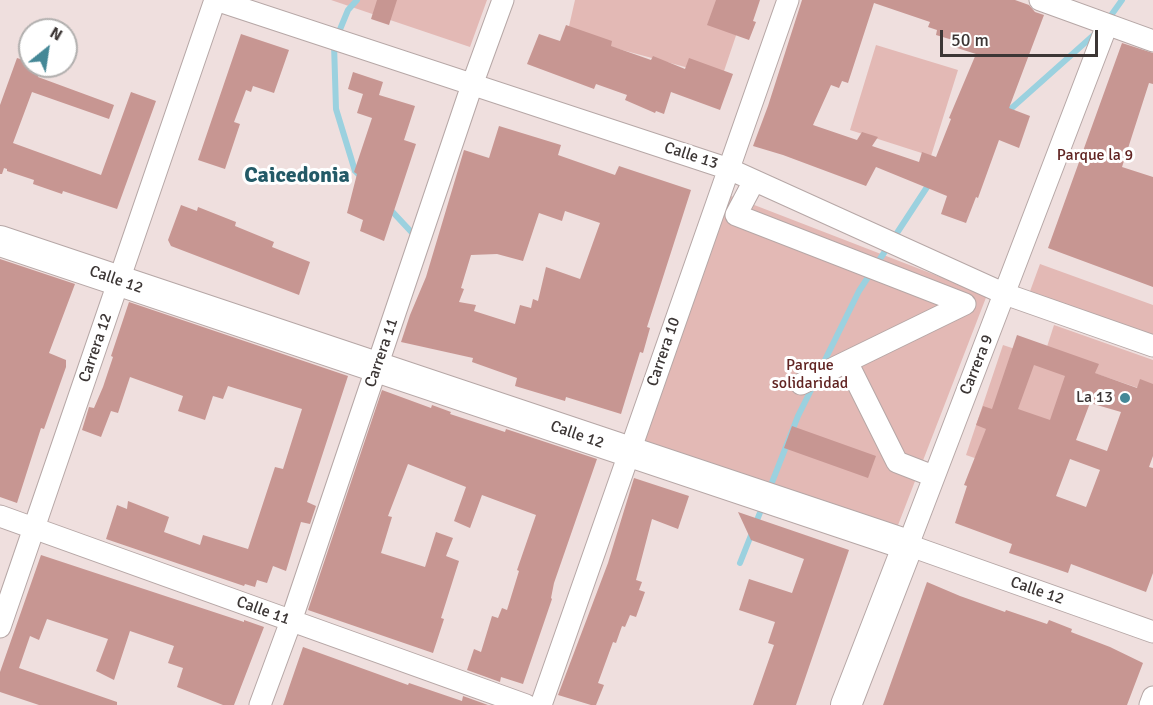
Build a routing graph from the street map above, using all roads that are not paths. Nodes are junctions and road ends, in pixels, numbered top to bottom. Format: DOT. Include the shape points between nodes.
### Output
graph roads {
  1 [pos="216,0"];
  2 [pos="503,0"];
  3 [pos="788,0"];
  4 [pos="1040,0"];
  5 [pos="1089,9"];
  6 [pos="1107,25"];
  7 [pos="1153,40"];
  8 [pos="472,85"];
  9 [pos="729,169"];
  10 [pos="754,181"];
  11 [pos="0,241"];
  12 [pos="120,281"];
  13 [pos="1005,294"];
  14 [pos="1153,346"];
  15 [pos="847,362"];
  16 [pos="377,368"];
  17 [pos="801,384"];
  18 [pos="630,452"];
  19 [pos="933,476"];
  20 [pos="0,516"];
  21 [pos="34,527"];
  22 [pos="908,545"];
  23 [pos="291,621"];
  24 [pos="0,627"];
  25 [pos="1153,632"];
  26 [pos="1153,697"];
  27 [pos="260,705"];
  28 [pos="526,705"];
  29 [pos="542,705"];
  30 [pos="846,705"];
  31 [pos="1150,705"];
  1 -- 8 [label="street, Calle 13"];
  1 -- 12 [label="street, Carrera 12"];
  2 -- 8 [label="street, Carrera 11"];
  3 -- 9 [label="street, Carrera 10"];
  4 -- 5 [label="street"];
  5 -- 6 [label="street"];
  6 -- 7 [label="street"];
  6 -- 13 [label="street, Carrera 9"];
  8 -- 9 [label="street, Calle 13"];
  8 -- 16 [label="street, Carrera 11"];
  9 -- 10 [label="street, Calle 13"];
  9 -- 18 [label="street, Carrera 10"];
  10 -- 13 [label="street, Calle 13"];
  10 -- 15 [label="street" via="736,215 965,304"];
  11 -- 12 [label="main road, Calle 12"];
  12 -- 16 [label="main road, Calle 12"];
  12 -- 21 [label="street, Carrera 12"];
  13 -- 14 [label="street, Calle 13"];
  13 -- 19 [label="street, Carrera 9"];
  15 -- 17 [label="street"];
  15 -- 19 [label="street" via="897,462"];
  16 -- 18 [label="main road, Calle 12"];
  16 -- 23 [label="street, Carrera 11"];
  18 -- 22 [label="main road, Calle 12"];
  18 -- 29 [label="street, Carrera 10"];
  19 -- 22 [label="street, Carrera 9"];
  20 -- 21 [label="street, Calle 11"];
  21 -- 23 [label="street, Calle 11"];
  21 -- 24 [label="street, Carrera 12"];
  22 -- 25 [label="street, Calle 12"];
  22 -- 30 [label="main road, Carrera 9"];
  23 -- 27 [label="street, Carrera 11"];
  23 -- 28 [label="street, Calle 11"];
  26 -- 31 [label="street"];
}
